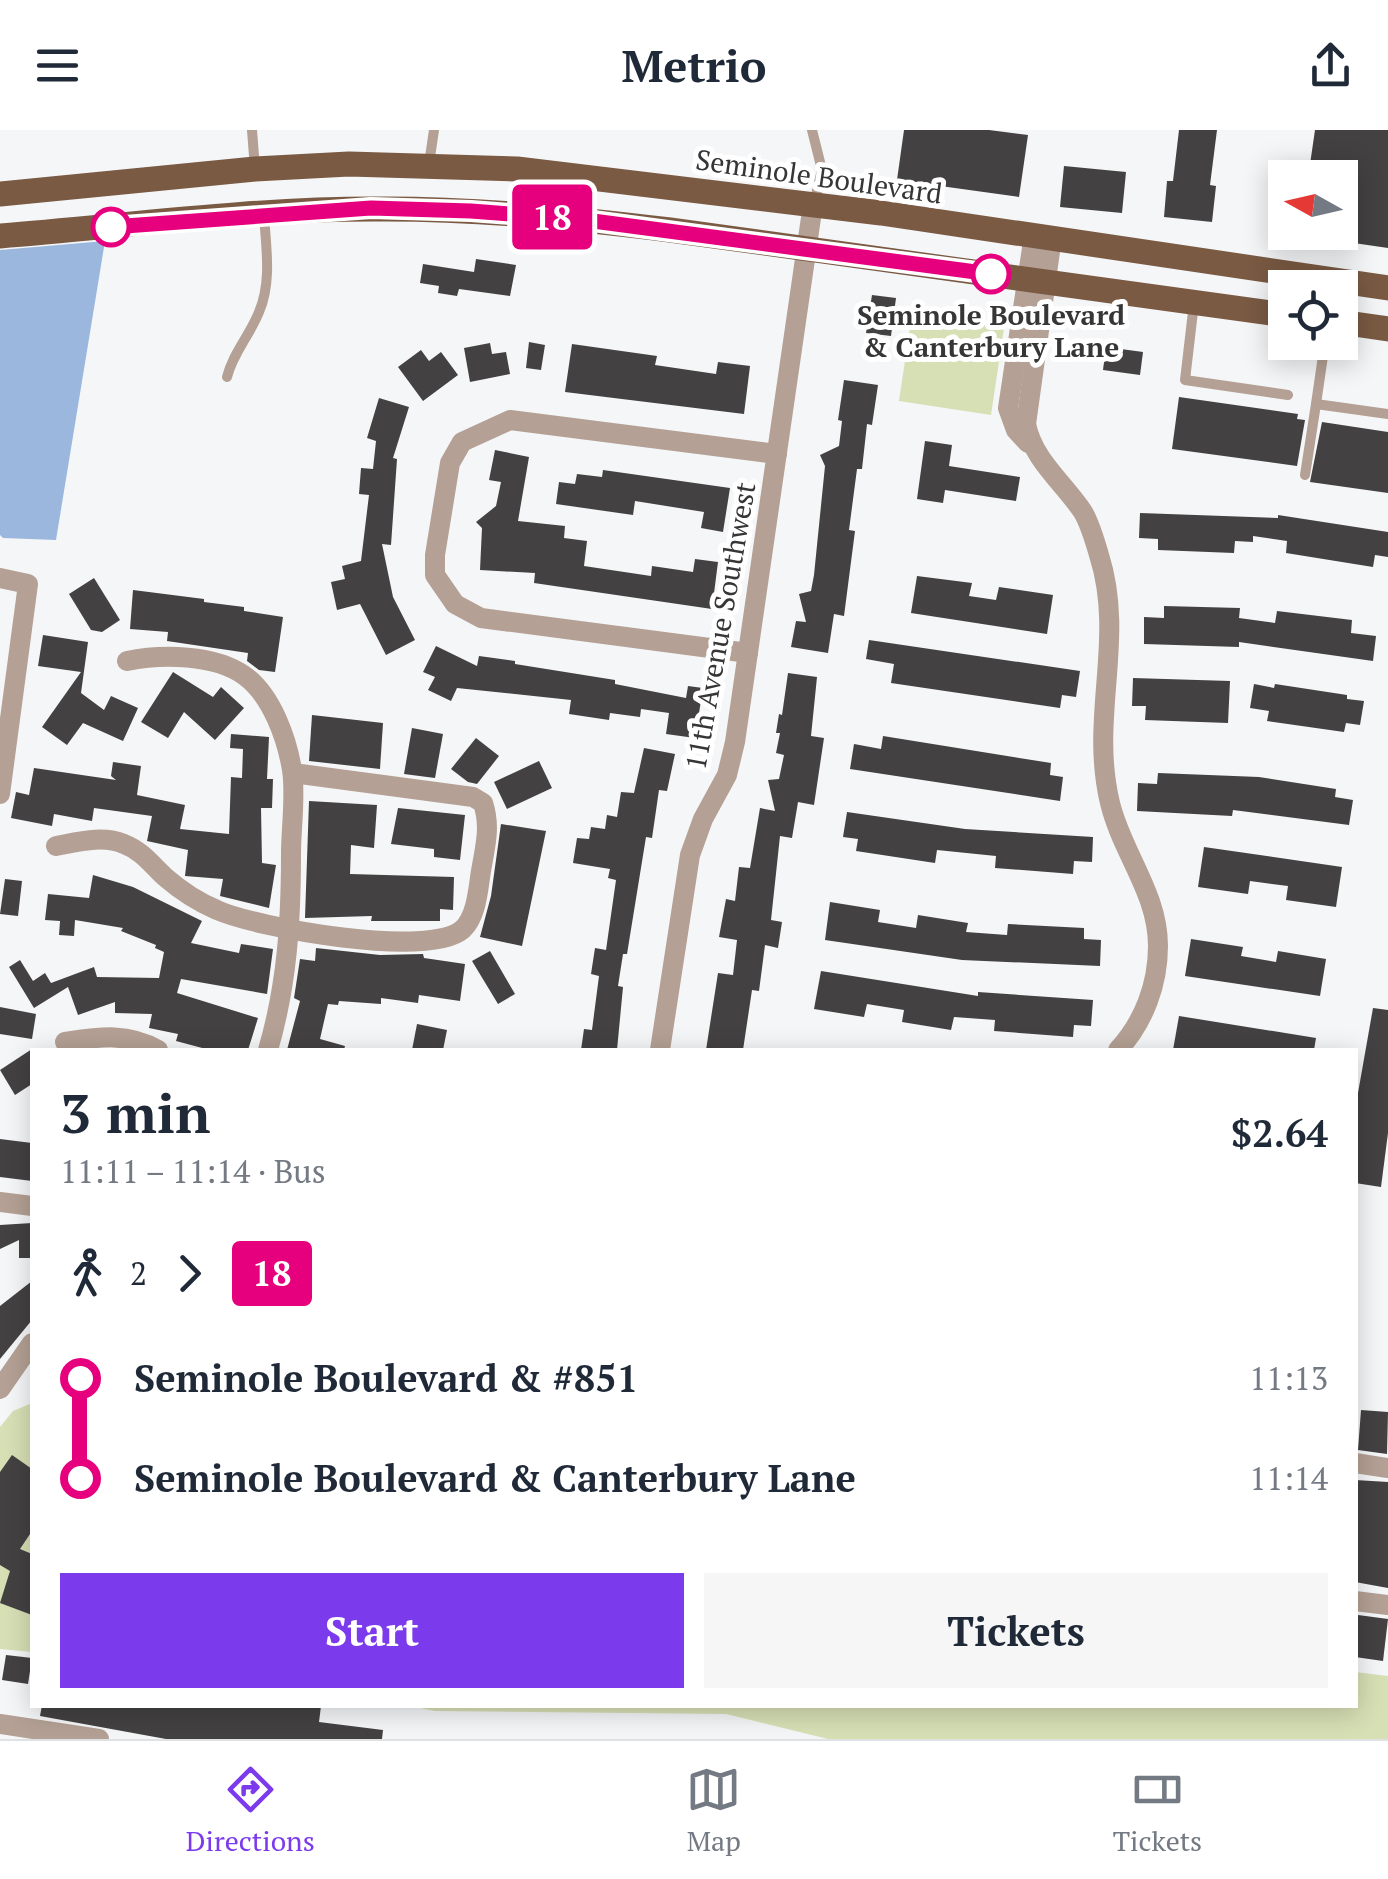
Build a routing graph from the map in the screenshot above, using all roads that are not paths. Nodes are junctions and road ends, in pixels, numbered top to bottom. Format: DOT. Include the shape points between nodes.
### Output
graph roads {
  1 [pos="252,130"];
  2 [pos="434,130"];
  3 [pos="812,130"];
  4 [pos="429,165"];
  5 [pos="255,169"];
  6 [pos="0,194"];
  7 [pos="813,204"];
  8 [pos="264,214"];
  9 [pos="0,236"];
  10 [pos="1042,236"];
  11 [pos="807,248"];
  12 [pos="1036,280"];
  13 [pos="1388,288"];
  14 [pos="1194,302"];
  15 [pos="1268,312"];
  16 [pos="1358,325"];
  17 [pos="1388,329"];
  18 [pos="1322,360"];
  19 [pos="227,377"];
  20 [pos="1288,395"];
  21 [pos="1316,404"];
  22 [pos="1388,414"];
  23 [pos="777,454"];
  24 [pos="1305,475"];
  25 [pos="0,578"];
  26 [pos="748,653"];
  27 [pos="127,661"];
  28 [pos="293,772"];
  29 [pos="0,794"];
  30 [pos="56,846"];
  31 [pos="291,932"];
  32 [pos="65,1042"];
  33 [pos="154,1048"];
  34 [pos="269,1048"];
  35 [pos="660,1048"];
  36 [pos="1119,1048"];
  37 [pos="0,1202"];
  38 [pos="30,1206"];
  39 [pos="30,1346"];
  40 [pos="0,1389"];
  41 [pos="1358,1463"];
  42 [pos="1388,1468"];
  43 [pos="1358,1600"];
  44 [pos="1388,1605"];
  45 [pos="0,1724"];
  46 [pos="99,1739"];
  1 -- 5 [label="lane"];
  2 -- 4 [label="lane"];
  3 -- 7 [label="lane" via="822,170"];
  4 -- 5 [label="main road, Seminole Boulevard"];
  4 -- 7 [label="main road, Seminole Boulevard" via="574,174"];
  5 -- 6 [label="main road, Seminole Boulevard"];
  7 -- 10 [label="main road, Seminole Boulevard"];
  7 -- 11 [label="street, 11th Avenue Southwest"];
  8 -- 9 [label="main road"];
  8 -- 11 [label="main road" via="471,211"];
  8 -- 19 [label="lane" via="267,280 261,309"];
  10 -- 12 [label="street"];
  10 -- 13 [label="main road, Seminole Boulevard"];
  11 -- 12 [label="main road"];
  11 -- 23 [label="street, 11th Avenue Southwest"];
  12 -- 14 [label="main road"];
  12 -- 36 [label="street" via="1008,408 1016,430 1085,515 1108,588 1105,776 1117,828 1157,926 1154,984"];
  14 -- 15 [label="main road"];
  14 -- 20 [label="lane" via="1185,380"];
  16 -- 17 [label="main road"];
  18 -- 21 [label="lane"];
  21 -- 22 [label="lane"];
  21 -- 24 [label="lane"];
  23 -- 26 [label="street, 11th Avenue Southwest"];
  23 -- 26 [label="street" via="510,420 462,442 450,464 435,556 435,575 455,604 481,618"];
  25 -- 29 [label="street" via="28,584"];
  26 -- 35 [label="street, 11th Avenue Southwest" via="727,776 690,855"];
  27 -- 28 [label="street" via="154,655 245,676 280,725"];
  28 -- 31 [label="street"];
  28 -- 31 [label="street" via="473,796 484,803 488,832 473,913 462,930 390,941"];
  30 -- 31 [label="street" via="119,841 218,911"];
  31 -- 34 [label="street"];
  32 -- 33 [label="street" via="130,1036"];
  37 -- 38 [label="street"];
  39 -- 40 [label="street"];
  41 -- 42 [label="street"];
  43 -- 44 [label="street"];
  45 -- 46 [label="street"];
}
